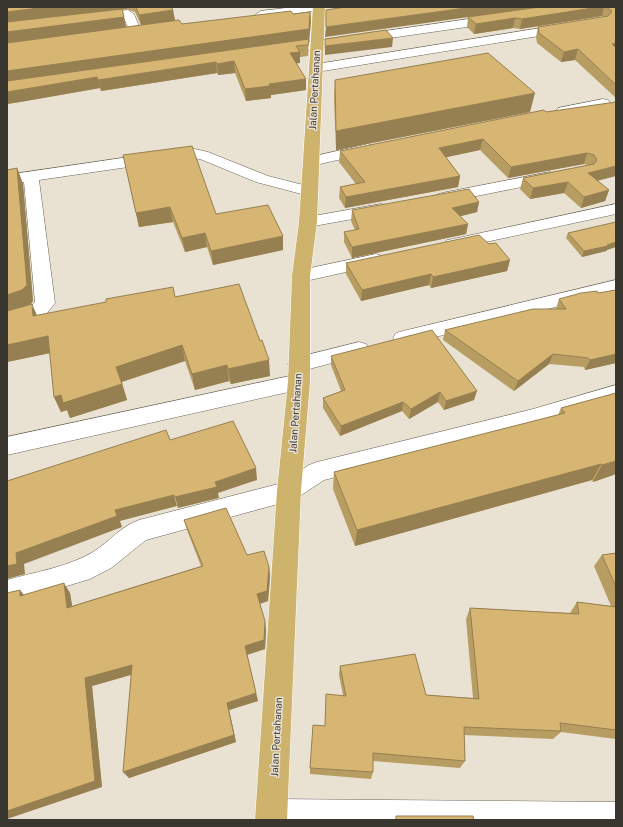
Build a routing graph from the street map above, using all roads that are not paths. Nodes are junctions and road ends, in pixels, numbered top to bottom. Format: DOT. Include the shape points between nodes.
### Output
graph roads {
  1 [pos="322,11"];
  2 [pos="250,16"];
  3 [pos="511,17"];
  4 [pos="82,22"];
  5 [pos="582,26"];
  6 [pos="151,29"];
  7 [pos="136,31"];
  8 [pos="120,33"];
  9 [pos="317,45"];
  10 [pos="270,51"];
  11 [pos="317,68"];
  12 [pos="603,103"];
  13 [pos="549,114"];
  14 [pos="378,147"];
  15 [pos="311,161"];
  16 [pos="563,174"];
  17 [pos="31,176"];
  18 [pos="7,180"];
  19 [pos="310,191"];
  20 [pos="426,201"];
  21 [pos="396,207"];
  22 [pos="616,209"];
  23 [pos="308,222"];
  24 [pos="439,247"];
  25 [pos="393,256"];
  26 [pos="301,276"];
  27 [pos="616,286"];
  28 [pos="7,321"];
  29 [pos="298,373"];
  30 [pos="616,393"];
  31 [pos="7,446"];
  32 [pos="289,491"];
  33 [pos="7,592"];
  34 [pos="272,818"];
  35 [pos="616,818"];
  1 -- 2 [label="street"];
  1 -- 9 [label="main road, Jalan Pertahanan"];
  3 -- 9 [label="street"];
  4 -- 7 [label="street" via="131,18"];
  5 -- 11 [label="street"];
  6 -- 7 [label="street"];
  7 -- 8 [label="street"];
  9 -- 10 [label="street"];
  9 -- 11 [label="main road, Jalan Pertahanan"];
  11 -- 15 [label="main road, Jalan Pertahanan"];
  12 -- 13 [label="street"];
  14 -- 15 [label="street"];
  15 -- 19 [label="main road, Jalan Pertahanan"];
  16 -- 20 [label="street"];
  17 -- 18 [label="street"];
  17 -- 19 [label="street" via="190,153 203,155 262,179"];
  17 -- 28 [label="street" via="45,303 37,312"];
  19 -- 23 [label="main road, Jalan Pertahanan"];
  21 -- 23 [label="street"];
  22 -- 24 [label="street"];
  23 -- 26 [label="main road, Jalan Pertahanan"];
  25 -- 26 [label="street"];
  26 -- 29 [label="main road, Jalan Pertahanan"];
  27 -- 29 [label="street" via="380,344"];
  29 -- 31 [label="street"];
  29 -- 32 [label="main road, Jalan Pertahanan"];
  30 -- 32 [label="street" via="533,418 318,472"];
  32 -- 33 [label="street" via="139,531 102,560 81,571"];
  32 -- 34 [label="main road, Jalan Pertahanan"];
  34 -- 35 [label="street"];
}
